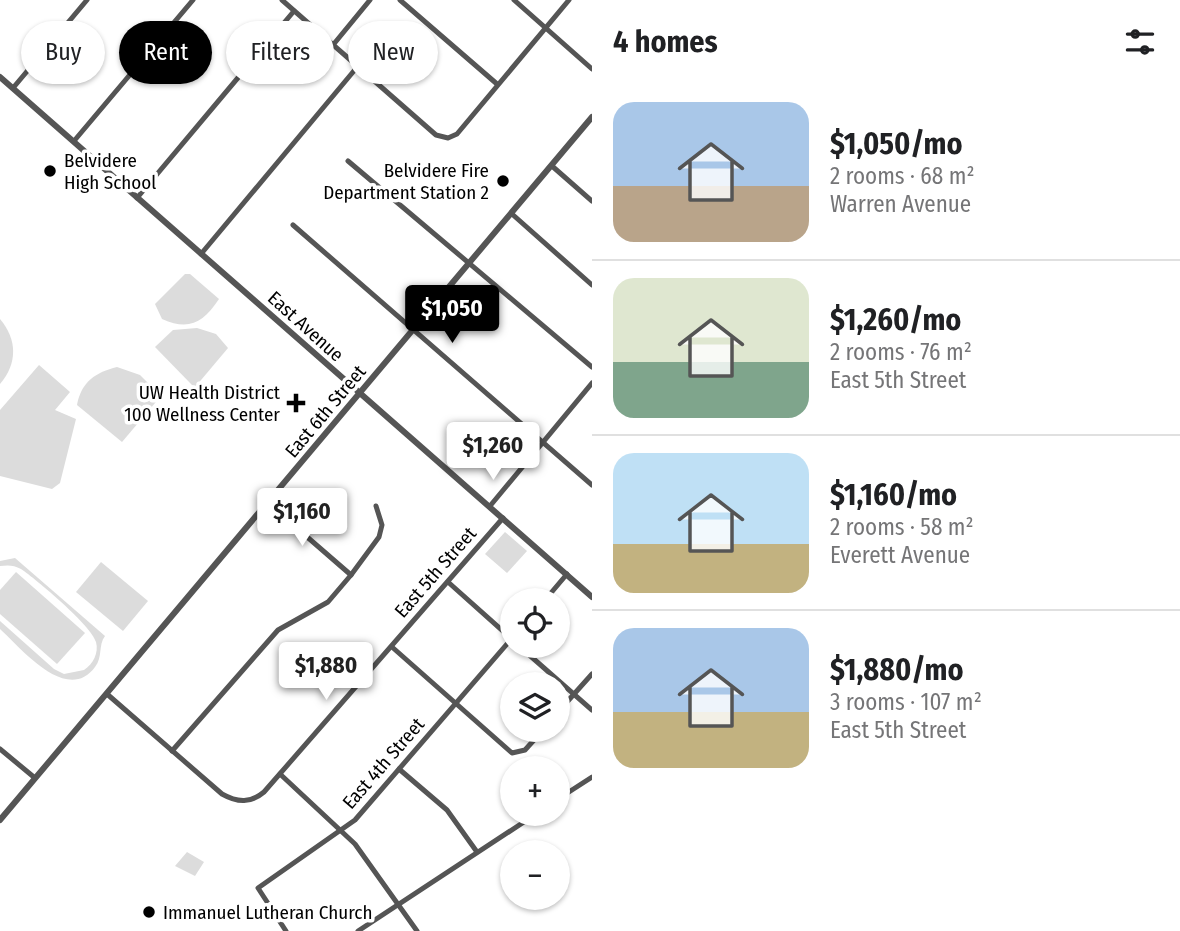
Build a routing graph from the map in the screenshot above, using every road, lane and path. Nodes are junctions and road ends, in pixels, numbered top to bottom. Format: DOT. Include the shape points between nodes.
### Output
graph roads {
  1 [pos="87,0"];
  2 [pos="193,0"];
  3 [pos="282,0"];
  4 [pos="370,0"];
  5 [pos="400,0"];
  6 [pos="514,0"];
  7 [pos="569,0"];
  8 [pos="294,11"];
  9 [pos="306,21"];
  10 [pos="545,27"];
  11 [pos="334,45"];
  12 [pos="348,57"];
  13 [pos="592,69"];
  14 [pos="0,77"];
  15 [pos="348,78"];
  16 [pos="378,84"];
  17 [pos="497,84"];
  18 [pos="13,88"];
  19 [pos="592,117"];
  20 [pos="74,141"];
  21 [pos="348,161"];
  22 [pos="552,166"];
  23 [pos="137,198"];
  24 [pos="592,201"];
  25 [pos="512,215"];
  26 [pos="293,225"];
  27 [pos="201,254"];
  28 [pos="472,264"];
  29 [pos="592,285"];
  30 [pos="415,330"];
  31 [pos="592,367"];
  32 [pos="592,383"];
  33 [pos="359,394"];
  34 [pos="543,443"];
  35 [pos="592,485"];
  36 [pos="268,503"];
  37 [pos="376,506"];
  38 [pos="490,506"];
  39 [pos="503,518"];
  40 [pos="567,574"];
  41 [pos="351,575"];
  42 [pos="448,582"];
  43 [pos="555,588"];
  44 [pos="592,597"];
  45 [pos="500,628"];
  46 [pos="392,647"];
  47 [pos="500,653"];
  48 [pos="533,658"];
  49 [pos="592,674"];
  50 [pos="107,694"];
  51 [pos="574,694"];
  52 [pos="570,698"];
  53 [pos="456,703"];
  54 [pos="592,710"];
  55 [pos="533,742"];
  56 [pos="0,749"];
  57 [pos="172,751"];
  58 [pos="399,769"];
  59 [pos="280,774"];
  60 [pos="592,777"];
  61 [pos="35,778"];
  62 [pos="570,791"];
  63 [pos="0,820"];
  64 [pos="517,826"];
  65 [pos="343,831"];
  66 [pos="477,852"];
  67 [pos="398,904"];
  68 [pos="286,931"];
  69 [pos="358,931"];
  70 [pos="417,931"];
  1 -- 18 [label="street"];
  2 -- 20 [label="street"];
  3 -- 8 [label="street"];
  4 -- 11 [label="street"];
  5 -- 17 [label="street"];
  6 -- 10 [label="street"];
  7 -- 10 [label="street"];
  8 -- 9 [label="street"];
  8 -- 23 [label="street"];
  10 -- 13 [label="street"];
  10 -- 17 [label="street"];
  11 -- 12 [label="street"];
  14 -- 18 [label="street, East Avenue"];
  15 -- 27 [label="street"];
  16 -- 17 [label="street" via="436,135 448,138 457,134"];
  18 -- 20 [label="street, East Avenue"];
  19 -- 22 [label="street, East 6th Street"];
  20 -- 23 [label="street, East Avenue"];
  21 -- 28 [label="street"];
  22 -- 24 [label="street"];
  22 -- 25 [label="street, East 6th Street"];
  23 -- 27 [label="street, East Avenue"];
  25 -- 28 [label="street, East 6th Street"];
  25 -- 29 [label="street"];
  26 -- 30 [label="street"];
  27 -- 33 [label="street, East Avenue"];
  28 -- 30 [label="street, East 6th Street"];
  28 -- 31 [label="street"];
  30 -- 33 [label="street, East 6th Street"];
  30 -- 34 [label="street"];
  32 -- 34 [label="street"];
  33 -- 36 [label="street, East 6th Street"];
  33 -- 38 [label="street, East Avenue"];
  34 -- 35 [label="street"];
  34 -- 38 [label="street"];
  36 -- 41 [label="street"];
  36 -- 50 [label="street, East 6th Street"];
  37 -- 41 [label="street" via="382,525 379,537"];
  38 -- 39 [label="street, East Avenue"];
  39 -- 40 [label="street, East Avenue"];
  39 -- 42 [label="street, East 5th Street"];
  40 -- 43 [label="street"];
  40 -- 44 [label="street, East Avenue"];
  41 -- 57 [label="street" via="328,601 278,631"];
  42 -- 45 [label="street"];
  42 -- 46 [label="street, East 5th Street"];
  46 -- 53 [label="street"];
  46 -- 59 [label="street, East 5th Street"];
  47 -- 53 [label="street, East 4th Street"];
  48 -- 51 [label="street"];
  49 -- 51 [label="street"];
  50 -- 57 [label="street"];
  50 -- 61 [label="street, East 6th Street"];
  51 -- 52 [label="street"];
  51 -- 54 [label="street"];
  53 -- 55 [label="street" via="509,751 517,754"];
  53 -- 58 [label="street, East 4th Street"];
  56 -- 61 [label="street"];
  57 -- 59 [label="street, East 5th Street" via="222,794 237,801 261,795"];
  58 -- 65 [label="street, East 4th Street"];
  58 -- 66 [label="street" via="447,810"];
  59 -- 65 [label="street"];
  60 -- 62 [label="street"];
  61 -- 63 [label="street, East 6th Street"];
  64 -- 66 [label="street"];
  65 -- 67 [label="street"];
  65 -- 68 [label="street, East 4th Street" via="258,888"];
  66 -- 67 [label="street"];
  67 -- 69 [label="street"];
  67 -- 70 [label="street"];
}
